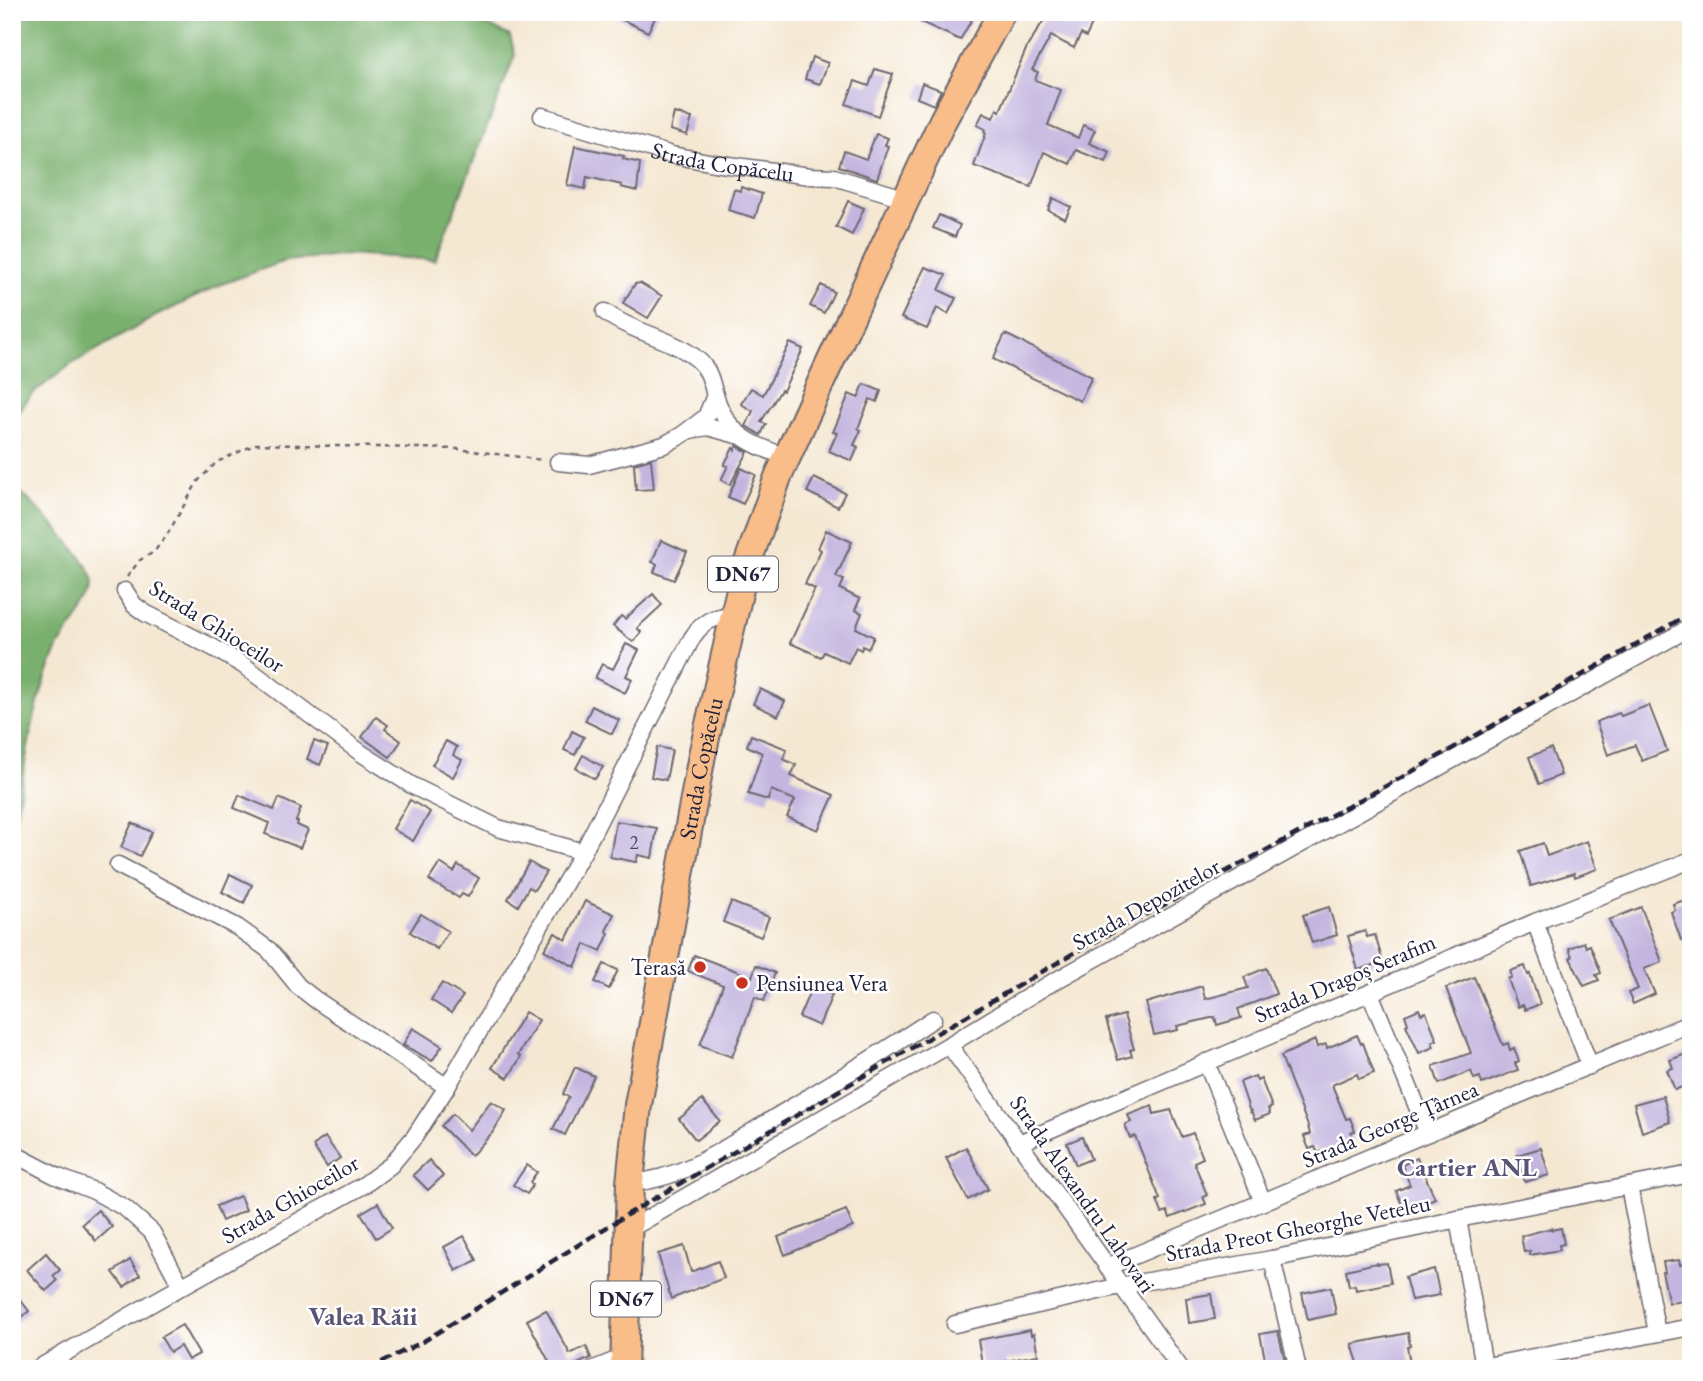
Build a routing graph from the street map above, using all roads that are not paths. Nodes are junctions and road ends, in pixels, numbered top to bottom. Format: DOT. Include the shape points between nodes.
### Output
graph roads {
  1 [pos="1002,12"];
  2 [pos="542,116"];
  3 [pos="907,198"];
  4 [pos="605,312"];
  5 [pos="715,395"];
  6 [pos="690,430"];
  7 [pos="737,435"];
  8 [pos="786,457"];
  9 [pos="558,463"];
  10 [pos="125,591"];
  11 [pos="732,615"];
  12 [pos="1691,627"];
  13 [pos="583,852"];
  14 [pos="1691,860"];
  15 [pos="118,865"];
  16 [pos="1535,922"];
  17 [pos="1370,993"];
  18 [pos="933,1019"];
  19 [pos="1691,1023"];
  20 [pos="949,1045"];
  21 [pos="1206,1062"];
  22 [pos="1590,1066"];
  23 [pos="447,1087"];
  24 [pos="1428,1133"];
  25 [pos="1019,1143"];
  26 [pos="12,1153"];
  27 [pos="1691,1174"];
  28 [pos="630,1183"];
  29 [pos="1629,1186"];
  30 [pos="1263,1202"];
  31 [pos="1458,1219"];
  32 [pos="628,1230"];
  33 [pos="1272,1259"];
  34 [pos="1107,1267"];
  35 [pos="181,1286"];
  36 [pos="1120,1286"];
  37 [pos="956,1324"];
  38 [pos="1691,1326"];
  39 [pos="1657,1333"];
  40 [pos="624,1363"];
  41 [pos="1477,1367"];
  42 [pos="37,1369"];
  43 [pos="594,1369"];
  44 [pos="1181,1369"];
  45 [pos="1298,1369"];
  1 -- 3 [label="main road, Strada Copăcelu / DN67" via="961,83"];
  2 -- 3 [label="street, Strada Copăcelu" via="672,155 834,177"];
  3 -- 8 [label="main road, Strada Copăcelu / DN67"];
  4 -- 5 [label="street" via="699,361 707,369"];
  5 -- 6 [label="street" via="706,417"];
  5 -- 7 [label="street"];
  6 -- 7 [label="street" via="708,427"];
  6 -- 9 [label="street" via="664,444 597,463"];
  7 -- 8 [label="street"];
  8 -- 11 [label="main road, Strada Copăcelu / DN67"];
  10 -- 13 [label="street, Strada Ghioceilor" via="145,613 243,665 413,786 498,828"];
  11 -- 13 [label="street, Strada Ghioceilor" via="710,618 692,638"];
  11 -- 28 [label="main road, Strada Copăcelu / DN67" via="657,994"];
  12 -- 20 [label="street, Strada Depozitelor" via="1058,979"];
  13 -- 23 [label="street, Strada Ghioceilor"];
  14 -- 16 [label="street, Strada Dragoș Serafim"];
  15 -- 23 [label="street" via="237,927 269,950 316,1000"];
  16 -- 17 [label="street, Strada Dragoș Serafim"];
  16 -- 22 [label="street"];
  17 -- 21 [label="street, Strada Dragoș Serafim"];
  17 -- 24 [label="street"];
  18 -- 28 [label="street" via="703,1161 674,1175"];
  19 -- 22 [label="street, Strada George Țârnea"];
  20 -- 25 [label="street, Strada Alexandru Lahovari"];
  20 -- 32 [label="street, Strada Depozitelor"];
  21 -- 25 [label="street, Strada Dragoș Serafim"];
  21 -- 30 [label="street"];
  22 -- 24 [label="street, Strada George Țârnea"];
  23 -- 35 [label="street, Strada Ghioceilor" via="391,1165 364,1185"];
  24 -- 30 [label="street, Strada George Țârnea"];
  25 -- 34 [label="street, Strada Alexandru Lahovari"];
  26 -- 35 [label="street" via="125,1208 152,1232"];
  27 -- 29 [label="street, Strada Preot Gheorghe Veteleu"];
  28 -- 32 [label="main road, Strada Copăcelu / DN67"];
  29 -- 31 [label="street, Strada Preot Gheorghe Veteleu"];
  29 -- 39 [label="street"];
  30 -- 34 [label="street, Strada George Țârnea"];
  31 -- 33 [label="street, Strada Preot Gheorghe Veteleu"];
  31 -- 41 [label="street"];
  32 -- 40 [label="main road, Strada Copăcelu / DN67"];
  33 -- 36 [label="street, Strada Preot Gheorghe Veteleu"];
  33 -- 45 [label="street"];
  34 -- 36 [label="street, Strada Alexandru Lahovari"];
  35 -- 42 [label="street, Strada Ghioceilor"];
  36 -- 37 [label="street, Strada Preot Gheorghe Veteleu"];
  36 -- 44 [label="street, Strada Alexandru Lahovari"];
  38 -- 39 [label="street"];
  39 -- 41 [label="street"];
  40 -- 43 [label="street"];
}
